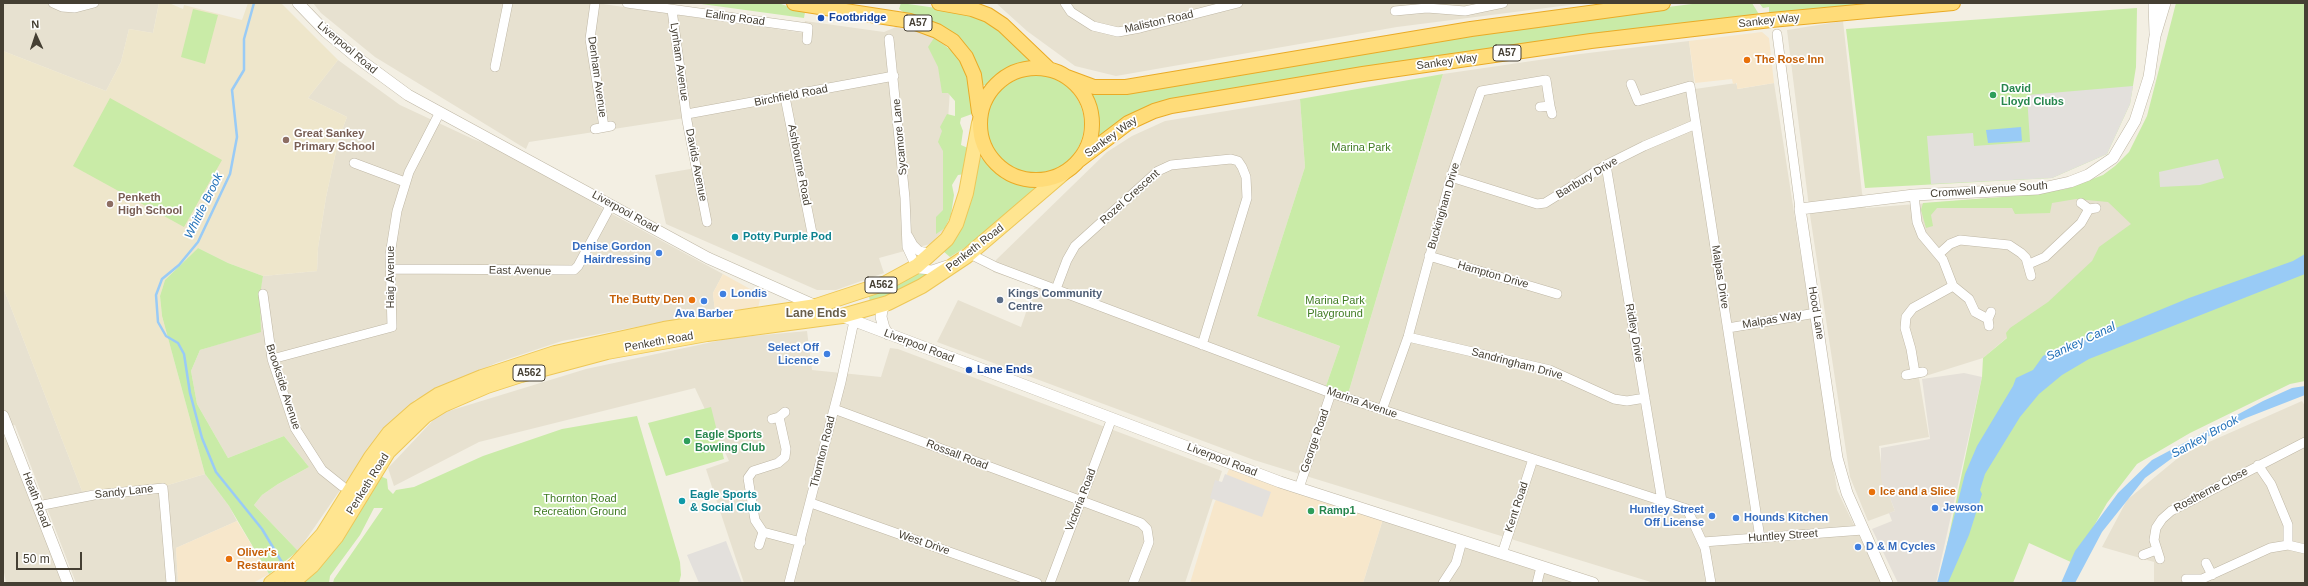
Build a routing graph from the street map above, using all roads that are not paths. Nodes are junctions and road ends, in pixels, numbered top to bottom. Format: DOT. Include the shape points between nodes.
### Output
graph roads {
  1 [pos="53,3"];
  2 [pos="94,3"];
  3 [pos="298,3"];
  4 [pos="508,3"];
  5 [pos="595,3"];
  6 [pos="626,3"];
  7 [pos="794,3"];
  8 [pos="939,3"];
  9 [pos="1065,3"];
  10 [pos="1238,3"];
  11 [pos="1503,3"];
  12 [pos="1663,3"];
  13 [pos="1952,3"];
  14 [pos="2154,3"];
  15 [pos="2166,3"];
  16 [pos="1224,5"];
  17 [pos="672,10"];
  18 [pos="886,10"];
  19 [pos="1395,11"];
  20 [pos="1777,34"];
  21 [pos="2155,36"];
  22 [pos="889,39"];
  23 [pos="807,40"];
  24 [pos="499,63"];
  25 [pos="1049,69"];
  26 [pos="894,76"];
  27 [pos="1067,77"];
  28 [pos="1631,84"];
  29 [pos="785,97"];
  30 [pos="1540,107"];
  31 [pos="440,112"];
  32 [pos="687,114"];
  33 [pos="979,122"];
  34 [pos="1696,124"];
  35 [pos="603,127"];
  36 [pos="1078,161"];
  37 [pos="354,163"];
  38 [pos="1606,165"];
  39 [pos="1064,173"];
  40 [pos="1452,177"];
  41 [pos="405,182"];
  42 [pos="1914,195"];
  43 [pos="611,204"];
  44 [pos="2088,207"];
  45 [pos="1800,209"];
  46 [pos="708,217"];
  47 [pos="813,233"];
  48 [pos="908,236"];
  49 [pos="933,254"];
  50 [pos="1939,254"];
  51 [pos="969,255"];
  52 [pos="1429,256"];
  53 [pos="2029,264"];
  54 [pos="917,266"];
  55 [pos="390,269"];
  56 [pos="2031,276"];
  57 [pos="1953,286"];
  58 [pos="1056,289"];
  59 [pos="1557,294"];
  60 [pos="263,295"];
  61 [pos="888,303"];
  62 [pos="816,306"];
  63 [pos="1816,312"];
  64 [pos="848,319"];
  65 [pos="1989,319"];
  66 [pos="712,328"];
  67 [pos="1728,328"];
  68 [pos="888,334"];
  69 [pos="1408,337"];
  70 [pos="1202,345"];
  71 [pos="272,359"];
  72 [pos="1915,373"];
  73 [pos="1331,393"];
  74 [pos="1645,398"];
  75 [pos="834,409"];
  76 [pos="1382,410"];
  77 [pos="3,416"];
  78 [pos="779,416"];
  79 [pos="1112,418"];
  80 [pos="6,434"];
  81 [pos="2305,442"];
  82 [pos="1532,459"];
  83 [pos="2258,465"];
  84 [pos="342,486"];
  85 [pos="1299,488"];
  86 [pos="1080,501"];
  87 [pos="1662,501"];
  88 [pos="810,504"];
  89 [pos="38,506"];
  90 [pos="1864,530"];
  91 [pos="763,532"];
  92 [pos="1760,538"];
  93 [pos="801,542"];
  94 [pos="1462,542"];
  95 [pos="1703,542"];
  96 [pos="759,545"];
  97 [pos="2288,545"];
  98 [pos="2305,549"];
  99 [pos="1502,554"];
  100 [pos="2143,555"];
  101 [pos="2206,563"];
  102 [pos="1541,567"];
  103 [pos="2212,574"];
  104 [pos="295,575"];
  105 [pos="2186,579"];
  106 [pos="68,583"];
  107 [pos="171,583"];
  108 [pos="271,583"];
  109 [pos="789,583"];
  110 [pos="1037,583"];
  111 [pos="1050,583"];
  112 [pos="1133,583"];
  113 [pos="1443,583"];
  114 [pos="1537,583"];
  115 [pos="1593,583"];
  116 [pos="1711,583"];
  117 [pos="1887,583"];
  1 -- 2 [label="street" via="75,8"];
  3 -- 31 [label="street, Liverpool Road" via="326,32 382,78"];
  4 -- 24 [label="street"];
  5 -- 35 [label="street, Denham Avenue" via="590,39"];
  6 -- 17 [label="street, Ealing Road"];
  7 -- 18 [label="highway, A57"];
  8 -- 25 [label="highway, A57" via="972,9 988,15 1003,25"];
  9 -- 16 [label="street, Maliston Road" via="1071,12 1093,26 1118,32"];
  10 -- 16 [label="street, Maliston Road"];
  11 -- 19 [label="street" via="1465,11 1428,8"];
  12 -- 27 [label="highway, A57" via="1471,29 1126,87 1094,86"];
  13 -- 36 [label="highway, Sankey Way / A57" via="1591,41 1363,74 1171,106 1154,110 1128,123"];
  14 -- 21 [label="street, Cromwell Avenue South"];
  15 -- 21 [label="street, Cromwell Avenue South"];
  17 -- 23 [label="street, Ealing Road" via="808,28"];
  17 -- 32 [label="street, Lynham Avenue"];
  18 -- 33 [label="highway, A57" via="924,24 953,41 966,57 974,75"];
  20 -- 45 [label="street, Hood Lane"];
  21 -- 42 [label="street, Cromwell Avenue South" via="2149,77 2135,120 2113,158 2097,170 2070,182 2038,188"];
  22 -- 26 [label="street, Sycamore Lane"];
  25 -- 27 [label="highway, A57"];
  25 -- 33 [label="highway, A57" via="1031,68 1014,72 999,81 988,93 981,108"];
  26 -- 29 [label="street, Birchfield Road"];
  26 -- 48 [label="street, Sycamore Lane"];
  27 -- 36 [label="highway, A57" via="1079,88 1088,103 1092,120 1091,137"];
  28 -- 34 [label="street, Malpas Drive" via="1638,100 1690,86"];
  29 -- 32 [label="street, Birchfield Road"];
  29 -- 47 [label="street, Ashbourne Road"];
  30 -- 40 [label="street, Buckingham Drive" via="1551,110 1546,80 1481,91"];
  31 -- 41 [label="street, Haig Avenue"];
  31 -- 43 [label="street, Liverpool Road"];
  32 -- 46 [label="street, Davids Avenue"];
  33 -- 39 [label="highway, A57" via="981,140 988,155 999,167 1013,176 1030,180 1047,179"];
  33 -- 49 [label="main road, Penketh Road / A562" via="963,208 947,239"];
  34 -- 38 [label="street, Banbury Drive"];
  34 -- 67 [label="street, Malpas Drive"];
  36 -- 39 [label="highway, A57"];
  37 -- 41 [label="street"];
  38 -- 40 [label="street, Banbury Drive" via="1545,203 1537,204"];
  38 -- 74 [label="street, Ridley Drive"];
  39 -- 51 [label="main road, Penketh Road / A562"];
  40 -- 52 [label="street, Buckingham Drive"];
  41 -- 55 [label="street, Haig Avenue" via="393,228"];
  42 -- 45 [label="street, Cromwell Avenue South"];
  42 -- 50 [label="street" via="1918,228"];
  43 -- 55 [label="street, East Avenue" via="574,270"];
  43 -- 62 [label="street, Liverpool Road" via="708,258"];
  44 -- 53 [label="street" via="2081,223 2045,257"];
  45 -- 63 [label="street, Hood Lane"];
  48 -- 49 [label="street" via="919,251"];
  48 -- 54 [label="street, Sycamore Lane" via="907,248"];
  49 -- 54 [label="main road, Penketh Road / A562"];
  50 -- 53 [label="street" via="1955,241 1966,240 2009,245 2021,253"];
  50 -- 57 [label="street" via="1946,264"];
  51 -- 54 [label="street" via="932,270 924,270"];
  51 -- 58 [label="street, Marina Avenue"];
  51 -- 61 [label="main road, Penketh Road / A562" via="922,286"];
  52 -- 59 [label="street, Hampton Drive"];
  52 -- 69 [label="street, Buckingham Drive"];
  53 -- 56 [label="street"];
  54 -- 62 [label="main road, Penketh Road / A562" via="881,285"];
  55 -- 71 [label="street, Haig Avenue" via="393,324 389,329"];
  57 -- 65 [label="street" via="1970,299 1975,312"];
  57 -- 72 [label="street" via="1913,308 1906,317 1905,328"];
  58 -- 70 [label="street, Marina Avenue"];
  58 -- 70 [label="street, Rozel Crescent" via="1067,260 1076,246 1158,171 1171,164 1231,158 1238,161 1244,172 1247,198"];
  60 -- 71 [label="street, Brookside Avenue"];
  61 -- 64 [label="main road, Penketh Road / A562"];
  61 -- 68 [label="street" via="880,312"];
  62 -- 64 [label="street, Liverpool Road"];
  62 -- 66 [label="main road, Penketh Road / A562"];
  63 -- 67 [label="street, Malpas Way"];
  63 -- 90 [label="street, Hood Lane" via="1838,458 1847,493"];
  64 -- 66 [label="main road, Penketh Road / A562"];
  64 -- 68 [label="street, Liverpool Road"];
  64 -- 75 [label="street, Thornton Road"];
  66 -- 104 [label="main road, Penketh Road / A562" via="607,352 556,359 487,386 440,400 388,452 336,537"];
  67 -- 92 [label="street, Malpas Drive"];
  68 -- 79 [label="street, Liverpool Road"];
  69 -- 74 [label="street, Sandringham Drive" via="1550,370 1614,399 1627,401"];
  69 -- 76 [label="street, Buckingham Drive"];
  70 -- 73 [label="street, Marina Avenue"];
  71 -- 84 [label="street, Brookside Avenue" via="295,428 322,470"];
  73 -- 76 [label="street, Marina Avenue"];
  73 -- 85 [label="street, George Road"];
  74 -- 87 [label="street, Ridley Drive"];
  75 -- 86 [label="street, Rossall Road"];
  75 -- 88 [label="street, Thornton Road"];
  76 -- 82 [label="street, Marina Avenue"];
  77 -- 80 [label="street, Heath Road"];
  78 -- 91 [label="street" via="786,449 785,457 778,463 753,471 748,478 755,520"];
  79 -- 85 [label="street, Liverpool Road"];
  79 -- 86 [label="street, Victoria Road"];
  80 -- 89 [label="street, Heath Road"];
  81 -- 83 [label="street, Rostherne Close"];
  82 -- 87 [label="street, Marina Avenue"];
  82 -- 99 [label="street, Kent Road"];
  83 -- 97 [label="street, Rostherne Close" via="2271,484 2288,525"];
  83 -- 100 [label="street, Rostherne Close" via="2162,518 2156,528 2154,540 2158,554"];
  85 -- 94 [label="street, Liverpool Road"];
  86 -- 111 [label="street, Victoria Road"];
  86 -- 112 [label="street, Rossall Road" via="1141,523 1147,529 1149,542"];
  87 -- 95 [label="street, Marina Avenue" via="1687,509"];
  88 -- 93 [label="street, Thornton Road"];
  88 -- 110 [label="street, West Drive"];
  89 -- 106 [label="street, Heath Road"];
  89 -- 107 [label="street, Sandy Lane" via="94,494 163,488"];
  90 -- 92 [label="street, Huntley Street"];
  90 -- 117 [label="street, Hood Lane"];
  91 -- 93 [label="street"];
  91 -- 96 [label="street"];
  92 -- 95 [label="street, Huntley Street"];
  93 -- 109 [label="street, Thornton Road"];
  94 -- 99 [label="street, Liverpool Road"];
  94 -- 113 [label="street" via="1456,563"];
  95 -- 116 [label="street, Marina Avenue"];
  97 -- 98 [label="street"];
  97 -- 103 [label="street" via="2260,551"];
  99 -- 102 [label="street, Liverpool Road"];
  101 -- 103 [label="street"];
  102 -- 114 [label="street"];
  102 -- 115 [label="street, Liverpool Road"];
  103 -- 105 [label="street" via="2202,579"];
  104 -- 108 [label="main road, A562"];
}
